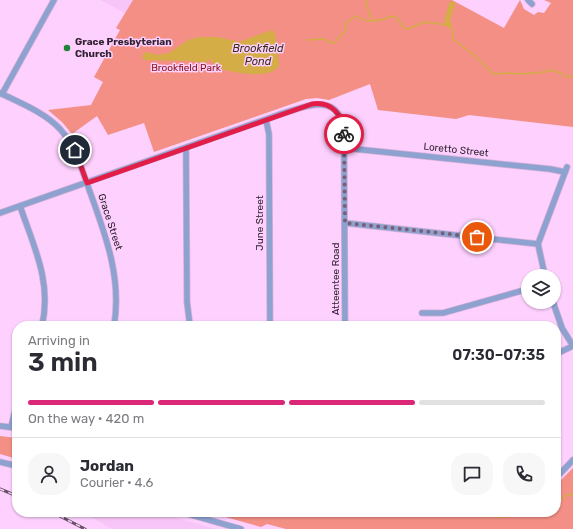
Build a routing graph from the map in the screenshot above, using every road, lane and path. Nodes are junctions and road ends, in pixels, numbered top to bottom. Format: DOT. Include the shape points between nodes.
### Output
graph roads {
  1 [pos="54,0"];
  2 [pos="1,93"];
  3 [pos="266,120"];
  4 [pos="186,148"];
  5 [pos="345,148"];
  6 [pos="87,183"];
  7 [pos="20,206"];
  8 [pos="0,213"];
  9 [pos="345,223"];
  10 [pos="538,244"];
  11 [pos="543,269"];
  12 [pos="521,291"];
  13 [pos="555,309"];
  14 [pos="422,313"];
  15 [pos="43,321"];
  16 [pos="114,321"];
  17 [pos="189,321"];
  18 [pos="270,321"];
  19 [pos="345,321"];
  20 [pos="560,321"];
  21 [pos="561,325"];
  22 [pos="573,346"];
  23 [pos="561,352"];
  24 [pos="12,421"];
  25 [pos="0,426"];
  26 [pos="10,428"];
  27 [pos="573,460"];
  28 [pos="0,462"];
  29 [pos="12,465"];
  30 [pos="561,473"];
  31 [pos="199,517"];
  32 [pos="241,529"];
  1 -- 2 [label="street"];
  2 -- 6 [label="street, Grace Street" via="41,114 59,129 75,150"];
  3 -- 4 [label="street, Atteentee Road"];
  3 -- 5 [label="street, Atteentee Road" via="312,104 325,104 334,109 341,118"];
  3 -- 18 [label="street, June Street" via="269,134"];
  4 -- 6 [label="street, Atteentee Road"];
  4 -- 17 [label="street" via="187,302"];
  5 -- 9 [label="street, Atteentee Road"];
  5 -- 10 [label="street, Loretto Street" via="566,170"];
  6 -- 7 [label="street, Atteentee Road"];
  6 -- 16 [label="street, Grace Street" via="113,262 117,295"];
  7 -- 8 [label="street, Atteentee Road"];
  7 -- 15 [label="street" via="44,280 46,304"];
  9 -- 10 [label="street"];
  9 -- 19 [label="street, Atteentee Road"];
  10 -- 11 [label="street"];
  12 -- 14 [label="street" via="443,313"];
  13 -- 20 [label="street"];
  21 -- 22 [label="street"];
  22 -- 23 [label="street"];
  24 -- 26 [label="street"];
  25 -- 26 [label="street"];
  27 -- 30 [label="street"];
  28 -- 29 [label="street"];
  31 -- 32 [label="street"];
}
